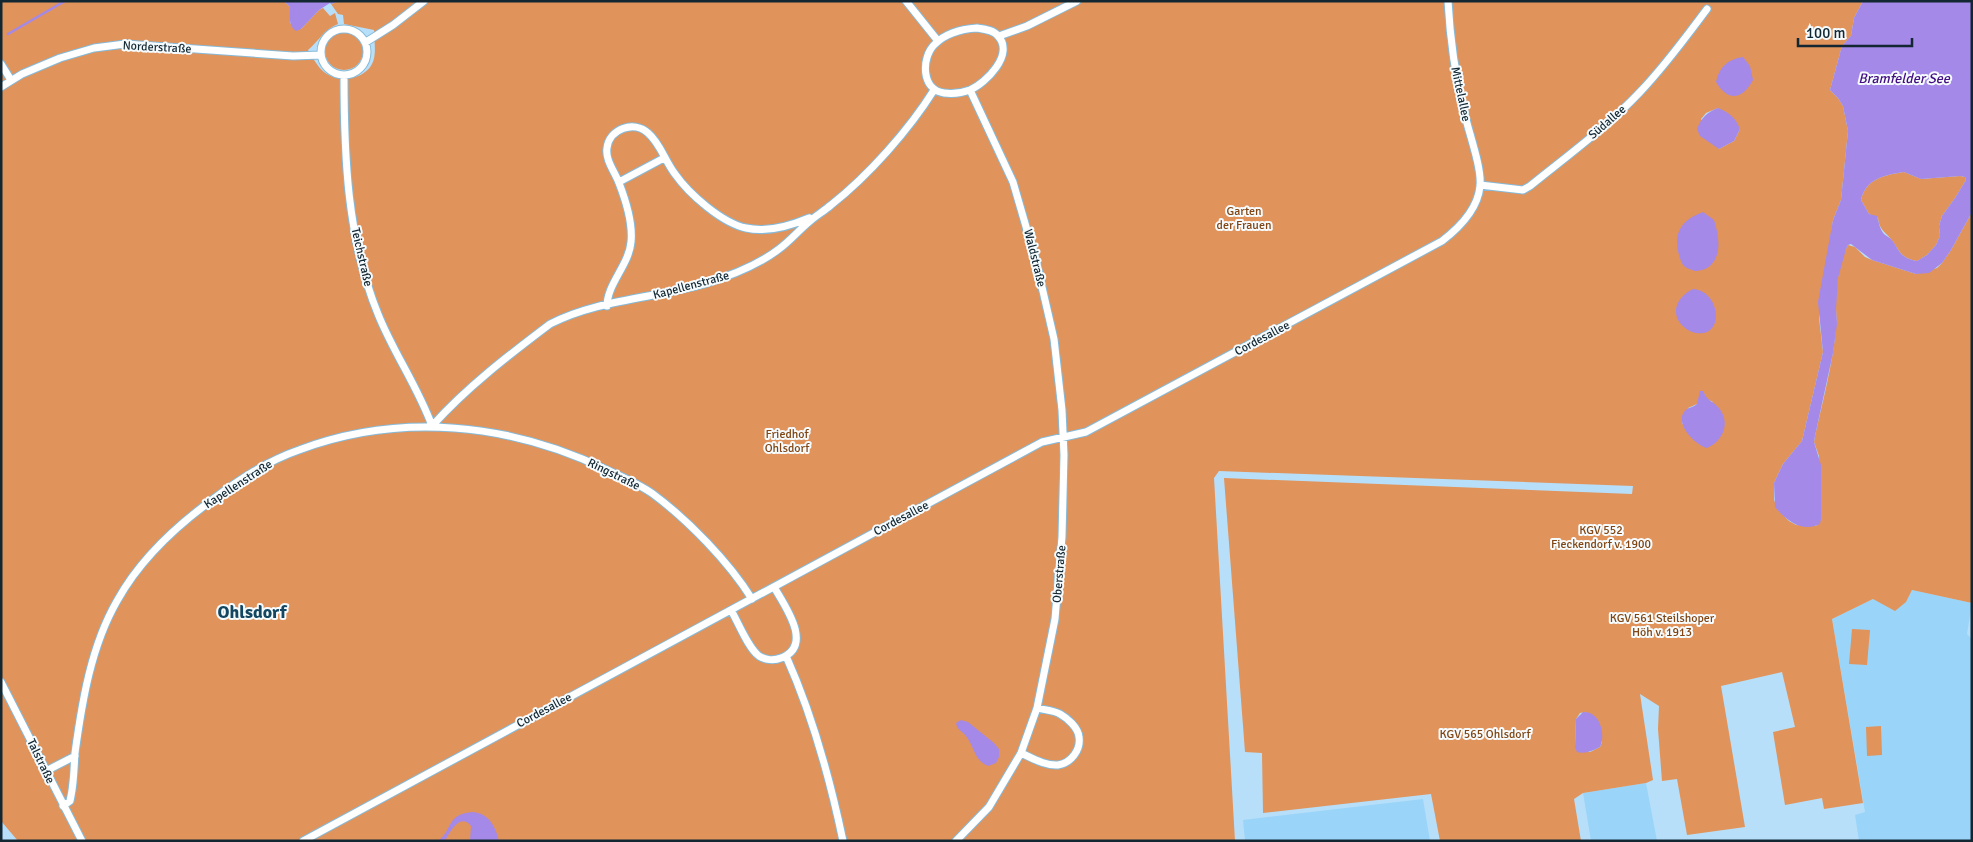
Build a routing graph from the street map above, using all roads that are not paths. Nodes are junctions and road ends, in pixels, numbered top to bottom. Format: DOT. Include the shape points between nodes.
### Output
graph roads {
  1 [pos="424,1"];
  2 [pos="906,1"];
  3 [pos="1077,1"];
  4 [pos="1448,1"];
  5 [pos="1707,9"];
  6 [pos="999,36"];
  7 [pos="938,41"];
  8 [pos="366,42"];
  9 [pos="321,55"];
  10 [pos="1,64"];
  11 [pos="344,75"];
  12 [pos="12,80"];
  13 [pos="1,87"];
  14 [pos="934,90"];
  15 [pos="970,90"];
  16 [pos="664,158"];
  17 [pos="619,182"];
  18 [pos="1480,185"];
  19 [pos="816,216"];
  20 [pos="607,306"];
  21 [pos="432,426"];
  22 [pos="1064,437"];
  23 [pos="774,587"];
  24 [pos="752,599"];
  25 [pos="731,610"];
  26 [pos="786,656"];
  27 [pos="1,682"];
  28 [pos="1037,708"];
  29 [pos="1021,753"];
  30 [pos="75,756"];
  31 [pos="46,771"];
  32 [pos="64,806"];
  33 [pos="82,841"];
  34 [pos="303,841"];
  35 [pos="843,841"];
  36 [pos="956,841"];
  1 -- 8 [label="street"];
  2 -- 7 [label="street"];
  3 -- 6 [label="street"];
  4 -- 18 [label="street, Mittelallee" via="1450,42"];
  5 -- 18 [label="street, Südallee" via="1639,93 1530,186 1523,190"];
  6 -- 7 [label="street" via="987,30 970,29 952,33"];
  6 -- 15 [label="street" via="1003,49 995,70"];
  7 -- 14 [label="street" via="929,53 925,71"];
  8 -- 9 [label="street" via="353,29 340,28 327,35"];
  8 -- 11 [label="street" via="368,53 363,65 355,73"];
  9 -- 11 [label="street" via="328,68"];
  9 -- 12 [label="street, Norderstraße" via="293,56 125,44 94,48 60,58"];
  10 -- 12 [label="street"];
  11 -- 21 [label="street, Teichstraße" via="349,191 360,261 378,315"];
  12 -- 13 [label="street, Norderstraße"];
  14 -- 15 [label="street" via="954,94"];
  14 -- 19 [label="street, Kapellenstraße" via="889,148 832,205"];
  15 -- 22 [label="street, Waldstraße" via="1006,164 1030,238 1054,339"];
  16 -- 17 [label="street"];
  16 -- 17 [label="street, Kapellenstraße" via="655,141 644,130 632,126 620,129 610,138 607,153"];
  16 -- 19 [label="street, Kapellenstraße" via="694,196 730,222 746,228 769,230"];
  17 -- 20 [label="street, Kapellenstraße" via="631,224 631,244 607,298"];
  18 -- 22 [label="street, Cordesallee" via="1466,218 1442,241 1086,432"];
  19 -- 20 [label="street, Kapellenstraße" via="779,250 744,269 702,284"];
  20 -- 21 [label="street, Kapellenstraße" via="550,324 482,378"];
  21 -- 24 [label="street, Ringstraße" via="488,432 536,443 589,461 642,488 689,526 723,560"];
  21 -- 30 [label="street, Kapellenstraße" via="360,433 300,449 250,474 188,518 131,579 103,627 84,699"];
  22 -- 23 [label="street, Cordesallee" via="1042,442"];
  22 -- 28 [label="street, Oberstraße" via="1062,537 1055,619"];
  23 -- 24 [label="street, Cordesallee"];
  23 -- 26 [label="street" via="797,633 793,650"];
  24 -- 25 [label="street, Cordesallee"];
  25 -- 26 [label="street" via="758,655 767,660"];
  25 -- 34 [label="street, Cordesallee"];
  26 -- 35 [label="street" via="828,774"];
  27 -- 31 [label="street, Talstraße"];
  28 -- 29 [label="street, Oberstraße"];
  28 -- 29 [label="street" via="1058,712 1068,720 1079,737 1078,747 1075,755 1056,765"];
  29 -- 36 [label="street, Oberstraße" via="988,807"];
  30 -- 31 [label="street"];
  30 -- 32 [label="street, Kapellenstraße" via="70,801"];
  31 -- 32 [label="street, Talstraße"];
  32 -- 33 [label="street, Talstraße"];
}
